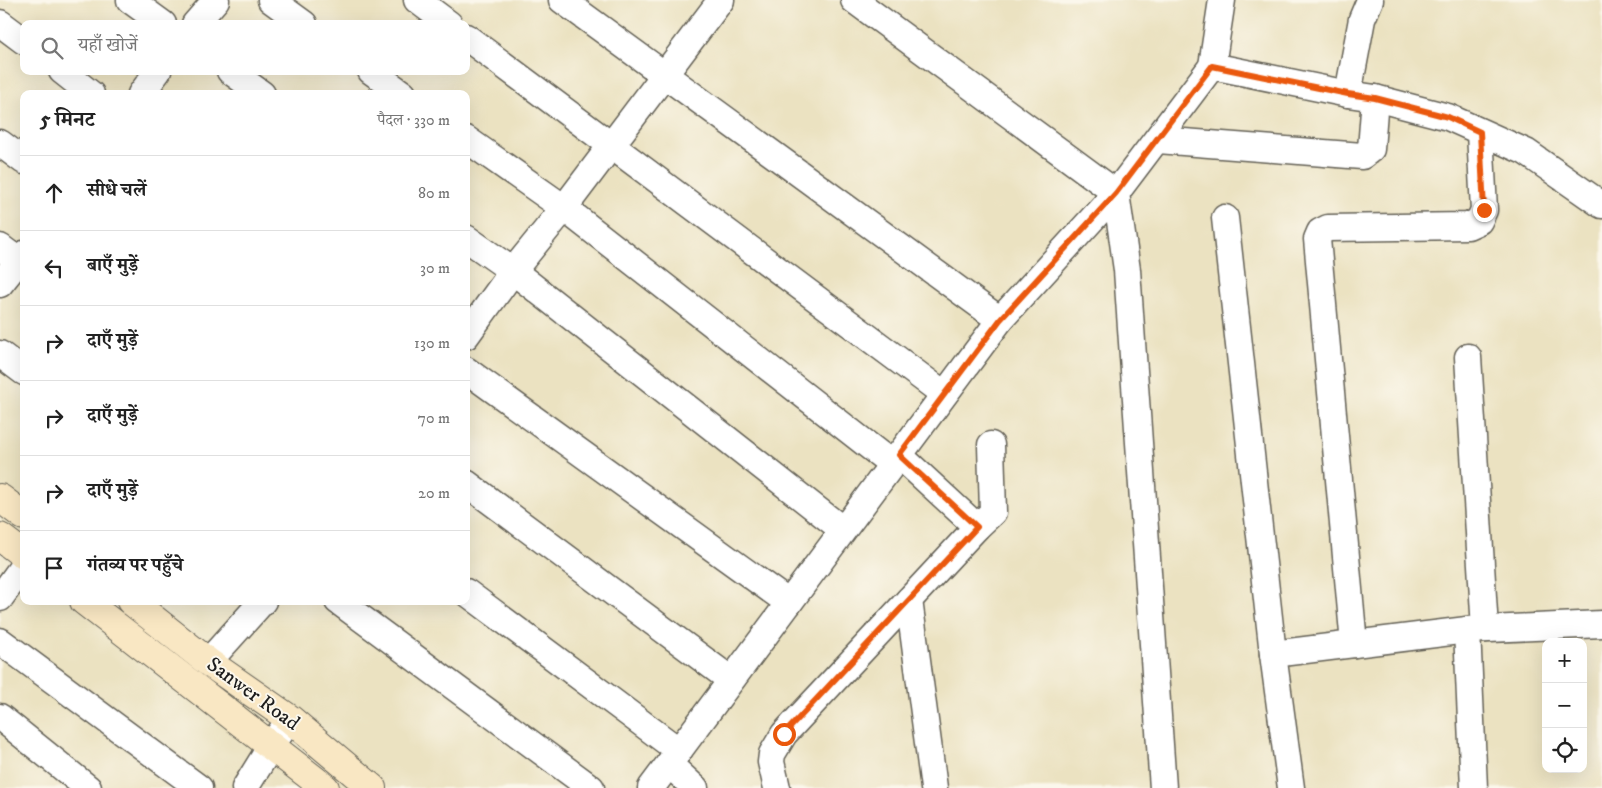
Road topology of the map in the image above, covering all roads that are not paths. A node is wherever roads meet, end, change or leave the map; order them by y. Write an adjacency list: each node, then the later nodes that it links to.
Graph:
1 (130, 0): 10 (street)
2 (216, 0): 11 (street)
3 (271, 0): 12 (street)
4 (417, 0): 13 (street)
5 (562, 0): 22 (street)
6 (854, 0): 35 (street)
7 (1222, 0): 17 (street)
8 (1370, 0): 27 (street)
9 (714, 2): 22 (street)
10 (158, 20)
11 (198, 20)
12 (298, 20)
13 (444, 20)
14 (0, 23): 15 (street)
15 (20, 38)
16 (470, 40): 33 (street)
17 (1212, 66): 27 (street); 30 (street)
18 (67, 75): 23 (street)
19 (155, 75): 24 (street)
20 (236, 75): 25 (street)
21 (377, 75): 26 (street)
22 (664, 76): 33 (street); 43 (street)
23 (86, 90)
24 (144, 90)
25 (256, 90)
26 (397, 90)
27 (1348, 94): 28 (street)
28 (1375, 98): 29 (street); 30 (street)
29 (1480, 132): 36 (street); 71 (street)
30 (1158, 140): 35 (street)
31 (470, 142): 37 (street)
32 (0, 143): 34 (street)
33 (612, 144): 37 (street); 49 (street)
34 (20, 158)
35 (1116, 193): 43 (street); 89 (street)
36 (1602, 205)
37 (564, 208): 41 (street); 51 (street)
38 (1225, 218): 72 (street)
39 (470, 241): 41 (street)
40 (17, 257): 42 (street)
41 (513, 271): 44 (street); 56 (street)
42 (0, 284)
43 (1000, 320): 49 (street)
44 (470, 330)
45 (0, 354): 47 (street)
46 (1468, 356): 69 (street)
47 (20, 369)
48 (470, 373): 63 (street)
49 (944, 394): 51 (street)
50 (991, 445): 55 (street)
51 (896, 460): 55 (street); 56 (street)
52 (470, 486): 74 (street)
53 (0, 498): 54 (street)
54 (20, 513)
55 (977, 527): 62 (street)
56 (843, 530): 63 (street)
57 (0, 537): 58 (street)
58 (20, 551)
59 (20, 570): 61 (street)
60 (470, 595): 78 (street)
61 (0, 598)
62 (909, 600): 87 (street); 88 (street)
63 (789, 603): 74 (street)
64 (89, 605): 77 (street, Sanwer Road)
65 (137, 605): 73 (street, Sanwer Road)
66 (259, 605): 73 (street)
67 (343, 605): 84 (street)
68 (1602, 624): 69 (street)
69 (1476, 630): 71 (street); 91 (street)
70 (0, 641): 80 (street)
71 (1354, 644): 72 (street)
72 (1273, 654): 90 (street)
73 (208, 662): 76 (street, Sanwer Road)
74 (731, 680): 78 (street)
75 (0, 717): 79 (street)
76 (290, 719): 77 (street); 83 (street, Sanwer Road)
77 (271, 746): 81 (street); 82 (street, Sanwer Road)
78 (674, 757): 85 (street); 86 (street)
79 (88, 788)
80 (199, 788)
81 (245, 788)
82 (325, 788)
83 (372, 788)
84 (591, 788)
85 (651, 788)
86 (695, 788)
87 (776, 788)
88 (934, 788)
89 (1163, 788)
90 (1291, 788)
91 (1474, 788)

